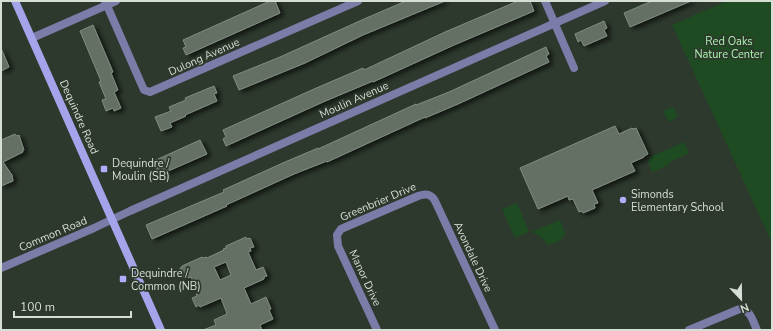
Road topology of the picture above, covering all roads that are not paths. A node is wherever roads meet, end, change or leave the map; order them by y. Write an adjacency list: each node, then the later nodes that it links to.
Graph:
1 (15, 1): 8 (main road, Dequindre Road)
2 (116, 1): 6 (street)
3 (358, 1): 6 (street, Dulong Avenue)
4 (545, 1): 7 (street)
5 (605, 1): 7 (street, Moulin Avenue)
6 (106, 3): 8 (street)
7 (555, 23): 9 (street); 11 (street, Moulin Avenue)
8 (32, 38): 11 (main road, Dequindre Road)
9 (574, 68)
10 (429, 194): 12 (street, Greenbrier Drive); 16 (street, Avondale Drive)
11 (112, 219): 13 (street, Common Road); 14 (main road, Dequindre Road)
12 (337, 235): 15 (street, Manor Drive)
13 (1, 268)
14 (161, 330)
15 (377, 330)
16 (495, 330)
17 (689, 330): 18 (street)
18 (757, 330)

